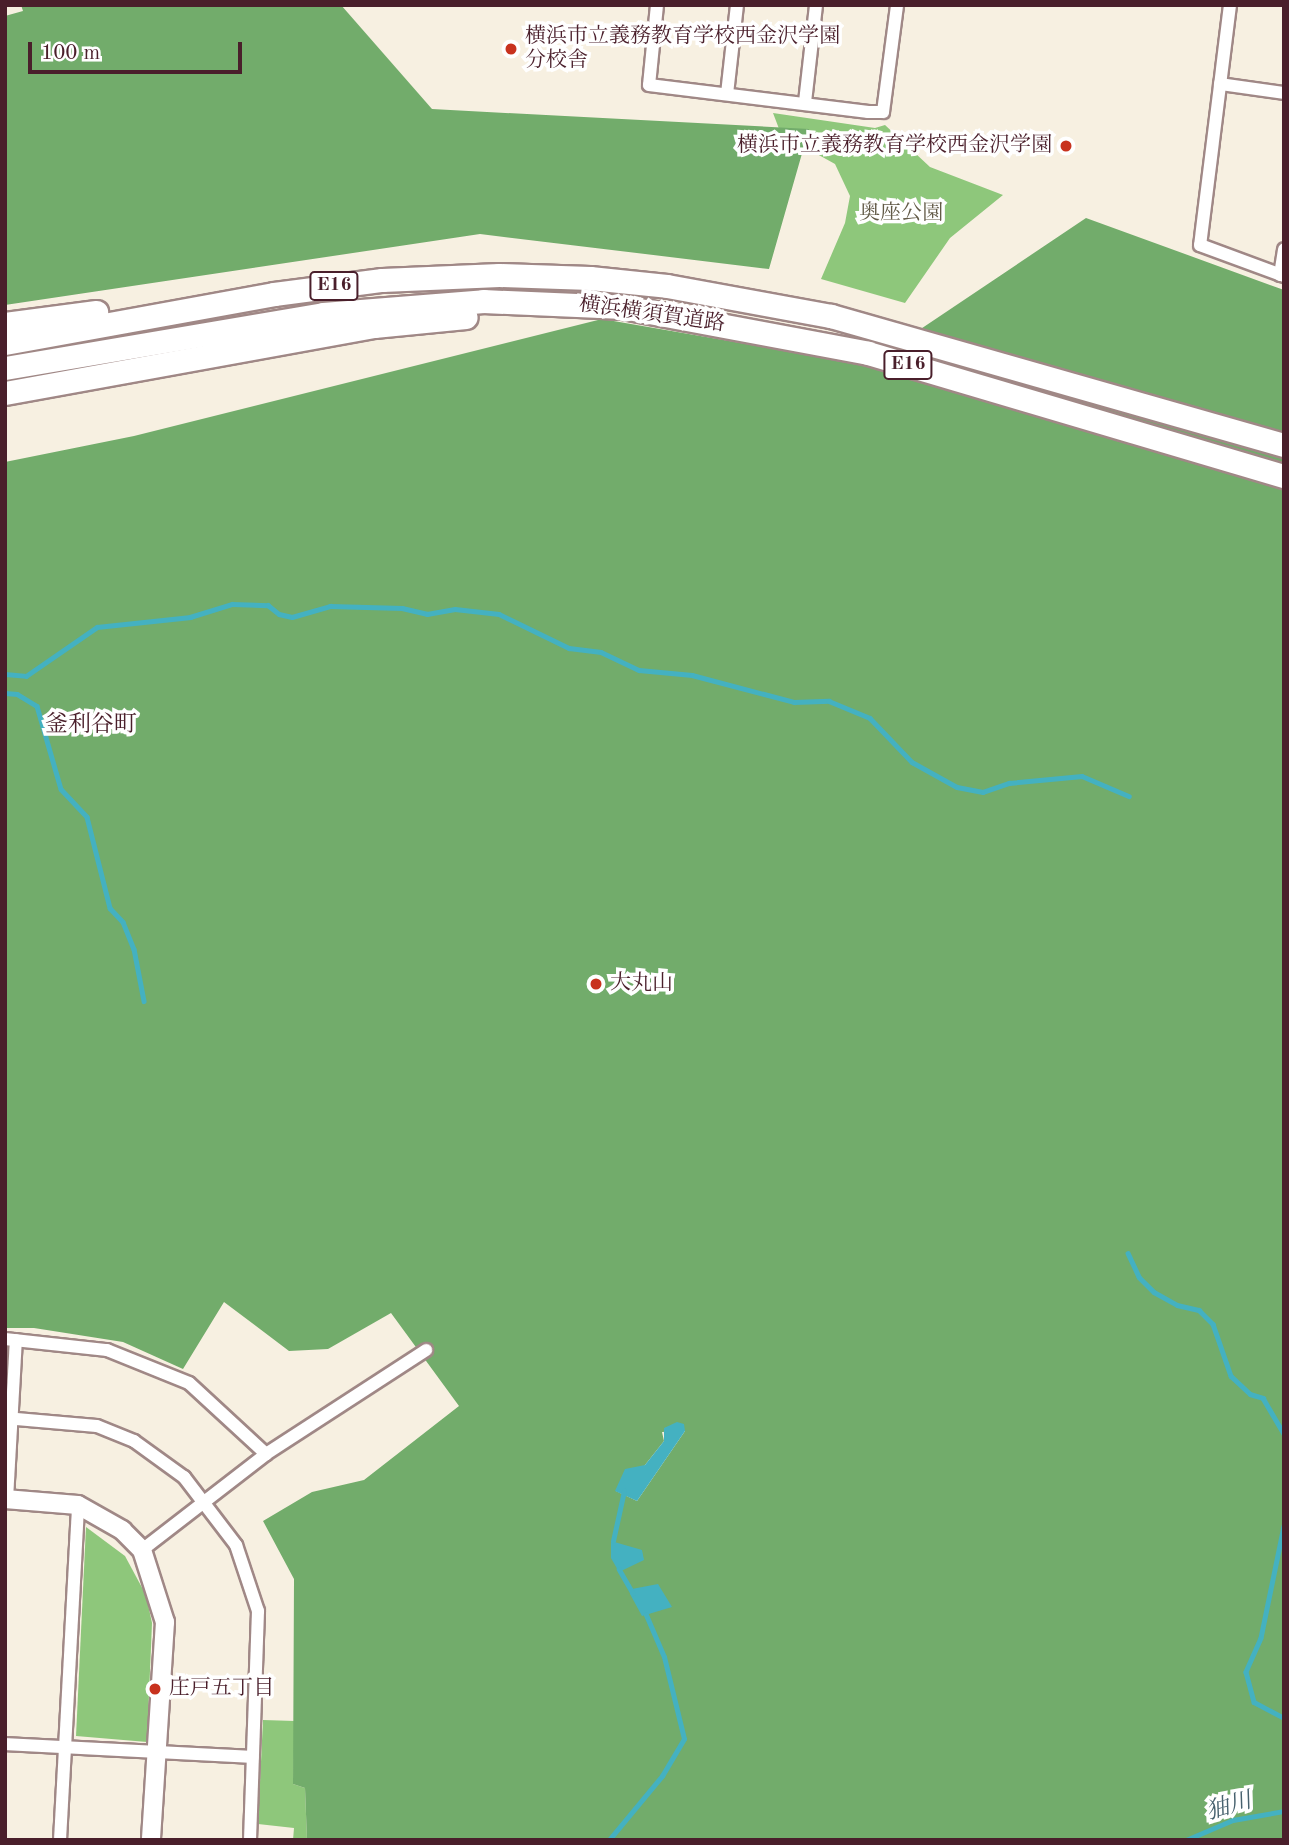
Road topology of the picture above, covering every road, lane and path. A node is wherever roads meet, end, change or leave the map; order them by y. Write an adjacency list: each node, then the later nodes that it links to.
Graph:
1 (657, 5): 8 (street)
2 (737, 5): 8 (street)
3 (816, 5): 9 (street)
4 (897, 5): 9 (street)
5 (1230, 5): 6 (street)
6 (1220, 84): 7 (street); 12 (street)
7 (1284, 93)
8 (727, 94): 9 (street)
9 (805, 102)
10 (1284, 249): 12 (street)
11 (499, 275): 14 (highway, E16); 15 (highway, 横浜横須賀道路 / E16); 18 (highway, 横浜横須賀道路 / E16)
12 (1282, 276)
13 (623, 307): 16 (highway, 横浜横須賀道路 / E16); 17 (highway, E16); 19 (highway, 横浜横須賀道路 / E16)
14 (5, 324)
15 (5, 344)
16 (5, 368)
17 (5, 393)
18 (1284, 445)
19 (1284, 476)
20 (10, 1339): 22 (street); 23 (street)
21 (426, 1350): 23 (street)
22 (8, 1418): 24 (street); 25 (street)
23 (267, 1454): 25 (street)
24 (6, 1499): 26 (street)
25 (206, 1500): 27 (street); 31 (street)
26 (78, 1506): 27 (street); 29 (street)
27 (142, 1550): 30 (street)
28 (5, 1744): 29 (street)
29 (65, 1747): 30 (street); 32 (street)
30 (157, 1752): 31 (street); 33 (street)
31 (253, 1757): 34 (street)
32 (60, 1840)
33 (151, 1840)
34 (250, 1840)

